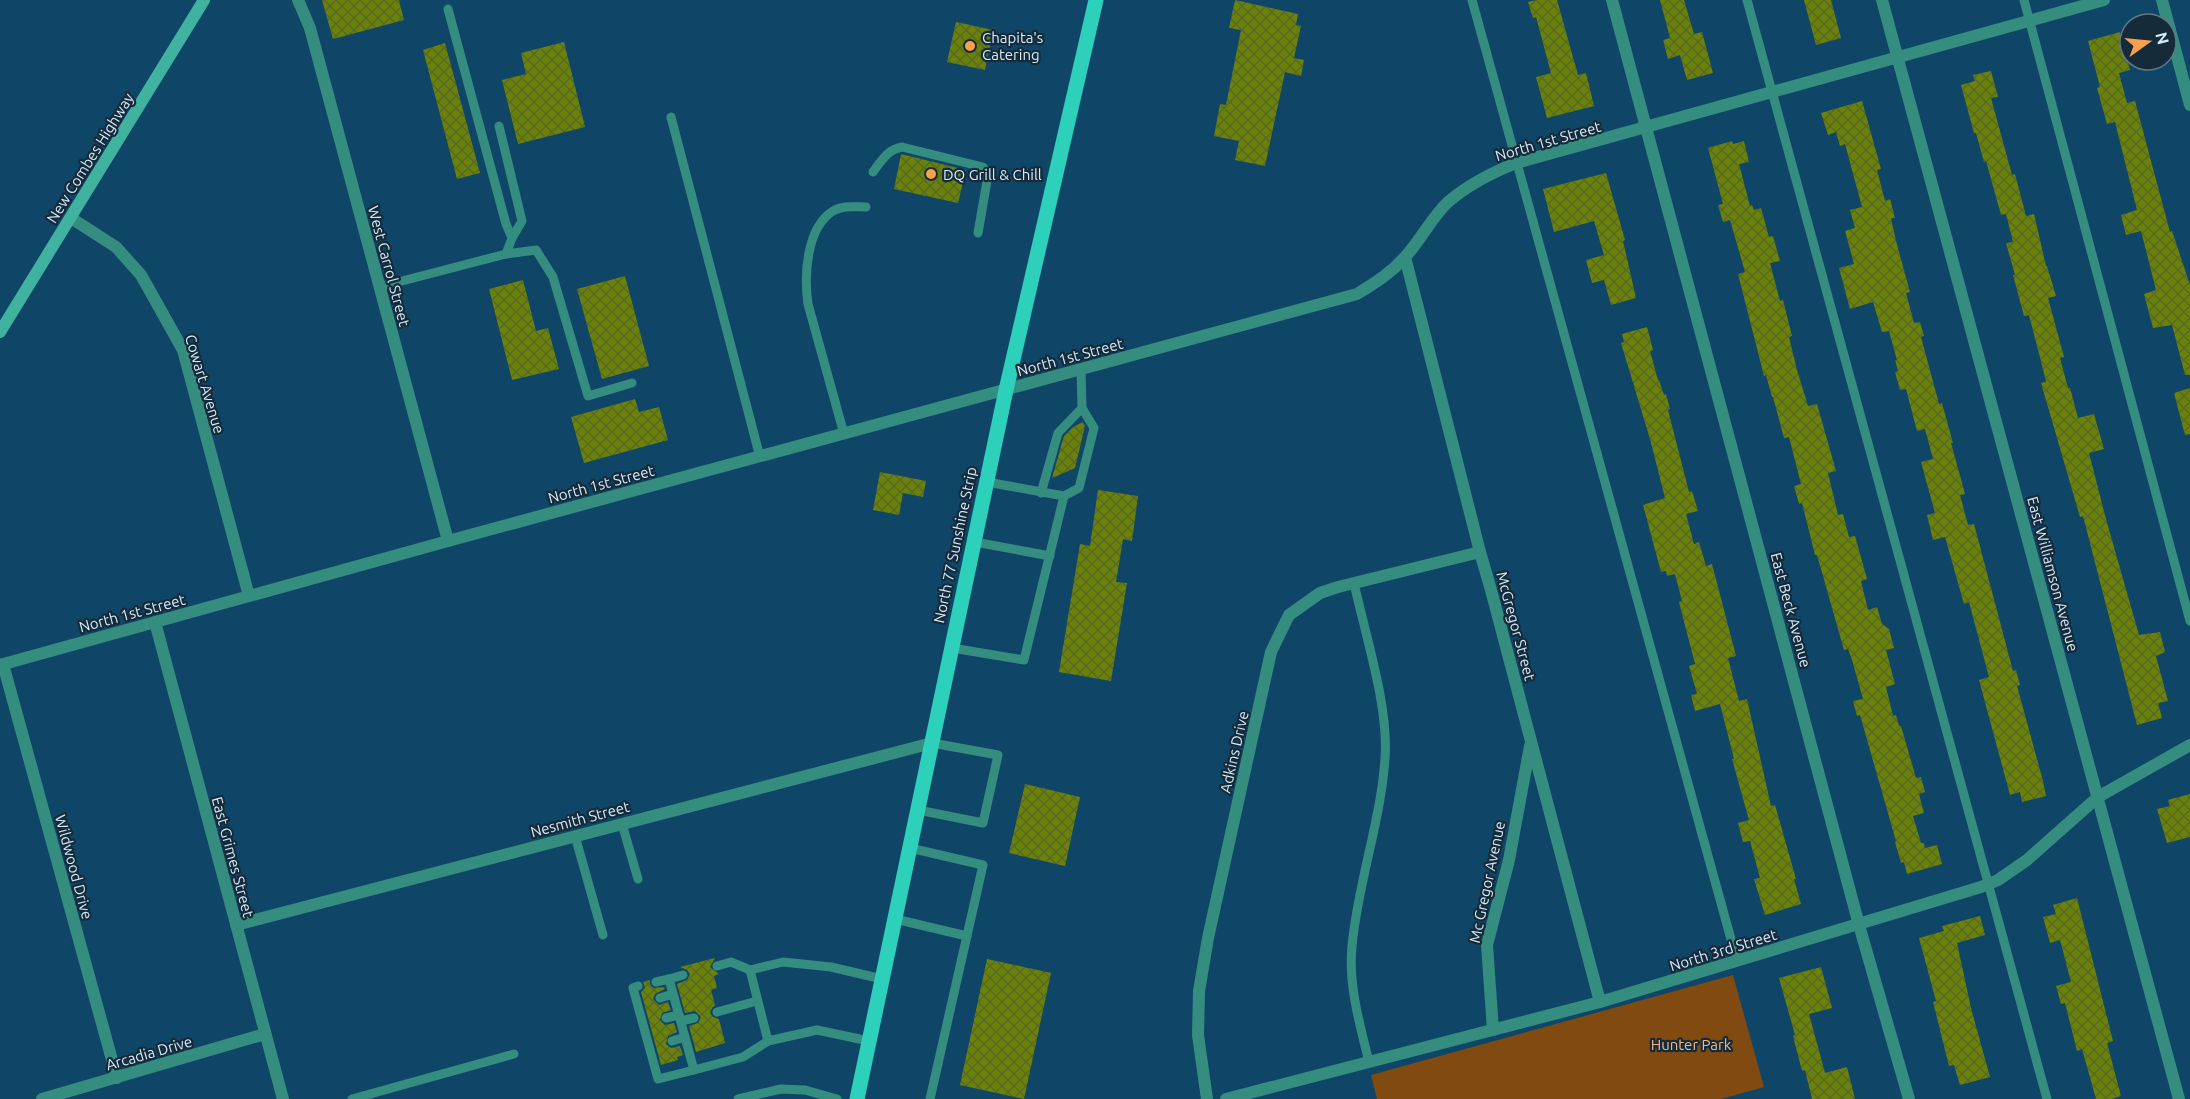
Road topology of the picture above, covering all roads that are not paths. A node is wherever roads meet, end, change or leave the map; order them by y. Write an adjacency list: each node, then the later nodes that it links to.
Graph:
1 (204, 0): 22 (street, New Combes Highway)
2 (298, 0): 27 (street, West Carrol Street)
3 (1096, 0): 32 (main road, North 77 Sunshine Strip)
4 (1472, 0): 19 (lane)
5 (1612, 0): 18 (street, East Beck Avenue)
6 (1748, 0): 14 (lane)
7 (1882, 0): 13 (street, East Williamson Avenue)
8 (2024, 0): 12 (lane)
9 (2104, 0): 12 (street, North 1st Street)
10 (2162, 0): 15 (street)
11 (448, 9): 24 (lane)
12 (2030, 21): 13 (street, North 1st Street); 45 (lane)
13 (1897, 58): 14 (street, North 1st Street); 52 (street, East Williamson Avenue)
14 (1773, 92): 18 (street, North 1st Street); 58 (lane)
15 (2190, 105)
16 (670, 117): 35 (lane)
17 (499, 126): 24 (lane)
18 (1646, 128): 19 (street, North 1st Street); 61 (street, East Beck Avenue)
19 (1516, 163): 26 (street, North 1st Street); 64 (lane)
20 (873, 172): 23 (lane)
21 (866, 207): 34 (lane)
22 (71, 218): 28 (street, New Combes Highway); 44 (street, Cowart Avenue)
23 (978, 233)
24 (512, 238): 25 (lane)
25 (506, 254): 27 (lane); 31 (lane)
26 (1405, 257): 30 (street, North 1st Street); 41 (street, McGregor Street)
27 (379, 287): 39 (street, West Carrol Street)
28 (5, 312): 29 (street, New Combes Highway)
29 (0, 332)
30 (1081, 369): 32 (street, North 1st Street); 33 (lane)
31 (632, 383)
32 (1006, 390): 34 (street, North 1st Street); 36 (main road, North 77 Sunshine Strip)
33 (1082, 408): 37 (lane); 38 (lane)
34 (844, 434): 35 (street, North 1st Street)
35 (760, 457): 39 (street, North 1st Street)
36 (987, 482): 37 (lane); 40 (main road, North 77 Sunshine Strip)
37 (1041, 493): 38 (lane)
38 (1064, 496): 42 (lane)
39 (448, 541): 44 (street, North 1st Street)
40 (975, 542): 42 (lane); 47 (main road, North 77 Sunshine Strip)
41 (1480, 552): 43 (street, Adkins Drive); 49 (street, McGregor Street)
42 (1050, 556): 47 (lane)
43 (1354, 583): 87 (lane); 98 (street, Adkins Drive)
44 (249, 596): 46 (street, North 1st Street)
45 (2190, 621)
46 (155, 622): 48 (street, North 1st Street); 60 (street, East Grimes Street)
47 (952, 648): 50 (main road, North 77 Sunshine Strip)
48 (2, 664): 89 (street, Wildwood Drive)
49 (1530, 741): 75 (street, McGregor Street); 80 (street, Mc Gregor Avenue)
50 (932, 743): 53 (main road, North 77 Sunshine Strip); 53 (lane); 54 (street, Nesmith Street)
51 (2190, 745): 52 (street, North 3rd Street)
52 (2098, 797): 58 (street, North 3rd Street); 102 (street, East Williamson Avenue)
53 (918, 810): 56 (main road, North 77 Sunshine Strip)
54 (622, 824): 55 (street, Nesmith Street); 57 (lane)
55 (575, 836): 60 (street, Nesmith Street); 62 (lane)
56 (910, 848): 59 (main road, North 77 Sunshine Strip); 63 (lane)
57 (638, 879)
58 (1988, 884): 61 (street, North 3rd Street); 101 (lane)
59 (895, 919): 63 (lane); 69 (main road, North 77 Sunshine Strip)
60 (236, 925): 81 (street, East Grimes Street)
61 (1860, 925): 64 (street, North 3rd Street); 100 (street, East Beck Avenue)
62 (603, 934)
63 (967, 936): 97 (lane)
64 (1737, 961): 75 (street, North 3rd Street)
65 (717, 966): 66 (lane)
66 (750, 970): 69 (lane); 74 (lane)
67 (682, 975): 68 (lane)
68 (669, 979): 70 (lane); 72 (lane)
69 (882, 979): 85 (main road, North 77 Sunshine Strip)
70 (656, 982)
71 (638, 986): 88 (lane)
72 (673, 994): 73 (lane); 78 (lane)
73 (660, 998)
74 (757, 1001): 76 (lane); 84 (lane)
75 (1600, 1002): 80 (street, North 3rd Street)
76 (717, 1012)
77 (666, 1018): 78 (lane)
78 (680, 1018): 79 (lane); 82 (lane)
79 (694, 1018)
80 (1493, 1030): 87 (street, North 3rd Street)
81 (265, 1034): 89 (street, Arcadia Drive); 92 (street, East Grimes Street)
82 (685, 1037): 83 (lane); 88 (lane)
83 (672, 1041)
84 (768, 1041): 85 (lane); 88 (lane)
85 (869, 1041): 96 (main road, North 77 Sunshine Strip)
86 (514, 1054): 93 (lane)
87 (1369, 1062): 99 (street, North 3rd Street)
88 (694, 1070)
89 (117, 1078): 91 (street, Arcadia Drive)
90 (753, 1097): 94 (lane); 95 (lane)
91 (42, 1099)
92 (283, 1099)
93 (352, 1099)
94 (738, 1099)
95 (837, 1099)
96 (857, 1099)
97 (930, 1099)
98 (1207, 1099)
99 (1226, 1099)
100 (1909, 1099)
101 (2047, 1099)
102 (2180, 1099)

